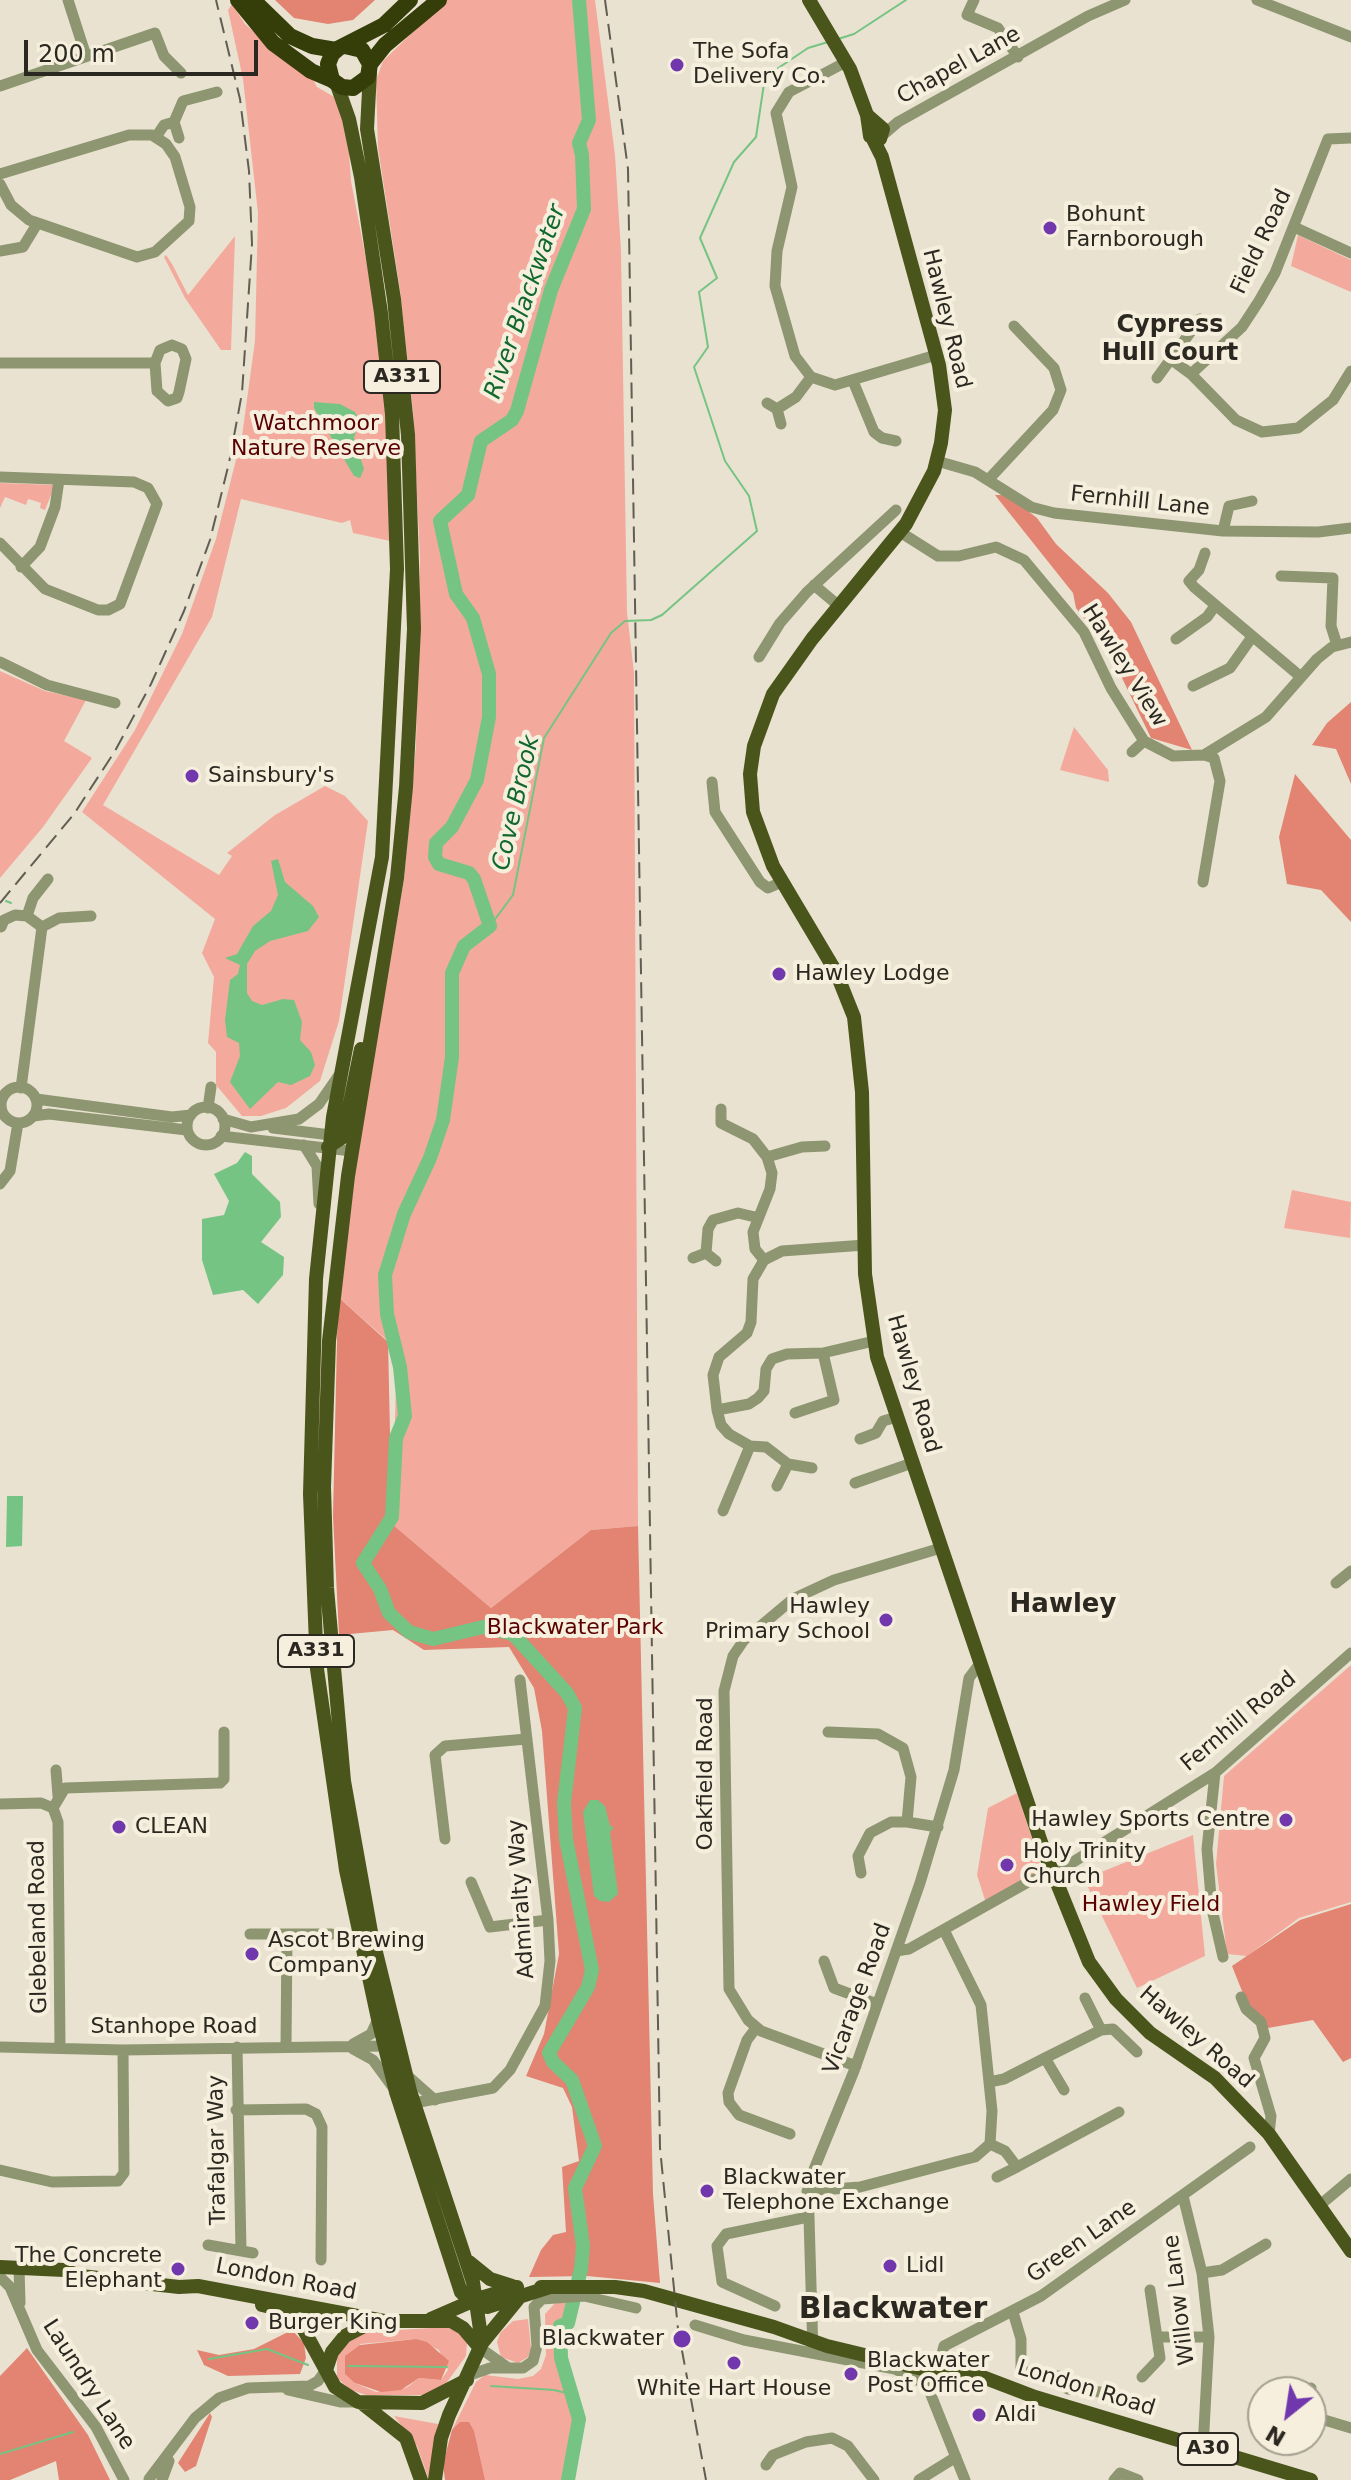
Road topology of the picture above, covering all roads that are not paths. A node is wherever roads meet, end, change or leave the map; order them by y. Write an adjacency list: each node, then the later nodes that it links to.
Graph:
1 (68, 0): 13 (street)
2 (238, 0): 18 (highway)
3 (253, 0): 12 (highway)
4 (410, 0): 12 (highway)
5 (439, 0): 16 (highway)
6 (809, 0): 15 (main road, Hawley Road)
7 (1125, 0): 9 (street, Chapel Lane)
8 (1257, 0): 11 (street)
9 (1109, 3): 14 (street, Chapel Lane)
10 (969, 11): 14 (street)
11 (1351, 37)
12 (340, 48): 16 (highway); 18 (highway)
13 (86, 56): 17 (street); 19 (street)
14 (1018, 57): 22 (street, Chapel Lane)
15 (846, 62): 22 (main road, Hawley Road); 40 (street)
16 (370, 68): 18 (highway); 94 (main road, A331)
17 (181, 73)
18 (334, 82): 81 (main road, A331)
19 (0, 86)
20 (217, 92): 21 (street)
21 (174, 122): 23 (street); 24 (street)
22 (876, 129): 34 (main road, Hawley Road)
23 (156, 137): 26 (street); 28 (street)
24 (179, 138)
25 (1351, 138): 29 (street, Field Road)
26 (0, 174)
27 (0, 184): 28 (street)
28 (37, 224): 30 (street)
29 (1294, 227): 31 (street); 39 (street, Field Road)
30 (0, 251)
31 (1351, 253)
32 (1200, 319): 35 (street)
33 (1014, 326): 47 (street)
34 (936, 355): 42 (street); 45 (main road, Hawley Road)
35 (1172, 360): 39 (street); 41 (street)
36 (0, 363): 37 (street)
37 (155, 363): 37 (street)
38 (1351, 371): 39 (street)
39 (1191, 374)
40 (811, 377): 42 (street); 43 (street)
41 (1157, 378)
42 (853, 381): 44 (street)
43 (781, 424)
44 (896, 441)
45 (937, 461): 47 (street, Fernhill Lane); 53 (main road, Hawley Road)
46 (0, 477): 48 (street)
47 (989, 479): 52 (street, Fernhill Lane)
48 (59, 480): 56 (street); 56 (street)
49 (1252, 501): 52 (street)
50 (896, 510): 58 (street)
51 (1351, 528): 52 (street, Fernhill Lane)
52 (1223, 531)
53 (900, 532): 59 (main road, Hawley Road); 70 (street, Hawley View)
54 (0, 543): 56 (street)
55 (1205, 553): 60 (street)
56 (21, 567)
57 (1281, 576): 64 (street)
58 (814, 585): 59 (street); 65 (street)
59 (839, 606): 75 (main road, Hawley Road)
60 (1215, 606): 61 (street); 62 (street)
61 (1252, 637): 67 (street); 68 (street)
62 (1176, 639)
63 (1351, 642): 64 (street)
64 (1337, 645): 67 (street)
65 (759, 657)
66 (0, 662): 69 (street)
67 (1301, 677): 72 (street)
68 (1193, 686)
69 (115, 703)
70 (1144, 741): 71 (street); 72 (street, Hawley View)
71 (1132, 752)
72 (1204, 755): 76 (street)
73 (712, 782): 75 (street)
74 (48, 879): 77 (street)
75 (782, 882): 101 (main road, Hawley Road)
76 (1203, 882)
77 (27, 916): 79 (street); 80 (street)
78 (91, 916): 80 (street)
79 (1, 927)
80 (42, 927): 83 (street)
81 (340, 1075): 91 (street); 94 (main road, A331)
82 (211, 1087): 85 (street)
83 (21, 1088): 84 (street); 90 (street)
84 (36, 1099): 87 (street); 88 (street)
85 (208, 1108): 87 (street); 89 (street)
86 (721, 1109): 97 (street)
87 (191, 1115): 92 (street)
88 (33, 1116): 90 (street); 92 (street)
89 (223, 1119): 91 (street); 93 (street)
90 (18, 1123): 98 (street)
91 (269, 1126): 94 (street)
92 (187, 1130): 93 (street)
93 (221, 1136): 95 (street)
94 (342, 1142): 95 (street); 100 (main road, A331); 150 (main road, A331)
95 (304, 1145): 100 (street)
96 (825, 1146): 97 (street)
97 (767, 1157): 99 (street)
98 (0, 1184)
99 (755, 1217): 102 (street); 103 (street)
100 (320, 1220): 147 (main road, A331)
101 (865, 1245): 103 (street); 104 (main road, Hawley Road)
102 (693, 1258)
103 (764, 1260): 106 (street)
104 (874, 1341): 105 (street); 108 (main road, Hawley Road)
105 (823, 1353): 106 (street); 107 (street)
106 (717, 1410): 110 (street)
107 (795, 1413)
108 (897, 1417): 109 (street); 111 (main road, Hawley Road)
109 (860, 1439)
110 (750, 1446): 112 (street); 116 (street)
111 (912, 1463): 114 (street); 117 (main road, Hawley Road)
112 (788, 1464): 113 (street); 115 (street)
113 (812, 1468)
114 (855, 1483)
115 (777, 1486)
116 (723, 1511)
117 (941, 1548): 121 (main road, Hawley Road); 148 (street, Oakfield Road)
118 (1351, 1571): 119 (street)
119 (1336, 1583)
120 (1351, 1653): 127 (street, Fernhill Road)
121 (981, 1662): 131 (street, Vicarage Road); 133 (main road, Hawley Road)
122 (520, 1680): 125 (street, Admiralty Way)
123 (224, 1732): 128 (street)
124 (828, 1732): 130 (street)
125 (527, 1739): 132 (street); 136 (street, Admiralty Way)
126 (56, 1770): 128 (street, Glebeland Road)
127 (1215, 1773): 133 (street, Fernhill Road); 142 (street)
128 (56, 1802): 129 (street); 153 (street, Glebeland Road)
129 (0, 1804)
130 (907, 1822): 131 (street); 134 (street)
131 (938, 1827): 141 (street, Vicarage Road)
132 (445, 1839)
133 (1055, 1870): 137 (street, Fernhill Road); 169 (main road, Hawley Road)
134 (861, 1873)
135 (471, 1882): 136 (street)
136 (548, 1920): 164 (street, Admiralty Way)
137 (944, 1930): 141 (street, Fernhill Road); 161 (street)
138 (250, 1934): 139 (street)
139 (287, 1934): 140 (street); 151 (street)
140 (332, 1934)
141 (896, 1951): 146 (street, Vicarage Road)
142 (1223, 1957)
143 (824, 1961): 146 (street)
144 (1241, 1997): 169 (street)
145 (1085, 1998): 149 (street)
146 (877, 2004): 159 (street, Vicarage Road)
147 (378, 2019): 150 (main road, A331); 155 (street)
148 (756, 2028): 159 (street); 168 (street)
149 (1101, 2030): 157 (street); 158 (street)
150 (392, 2045): 155 (street, Stanhope Road); 160 (main road, A331); 163 (main road, A331)
151 (286, 2046): 154 (street, Stanhope Road); 155 (street, Stanhope Road)
152 (0, 2047): 153 (street, Stanhope Road)
153 (60, 2047): 156 (street, Stanhope Road)
154 (237, 2047): 156 (street, Stanhope Road); 165 (street, Trafalgar Way)
155 (349, 2047): 163 (street)
156 (123, 2050): 173 (street)
157 (1137, 2052)
158 (1045, 2058): 161 (street); 162 (street)
159 (856, 2066): 176 (street, Vicarage Road)
160 (406, 2072): 163 (main road, A331); 164 (street)
161 (989, 2082): 170 (street)
162 (1064, 2090)
163 (404, 2100): 164 (street, Admiralty Way); 167 (main road, A331); 189 (main road, A331)
164 (435, 2100): 167 (street)
165 (236, 2110): 181 (street, Trafalgar Way); 184 (street)
166 (1119, 2112): 172 (street)
167 (420, 2122): 183 (main road, A331)
168 (790, 2134)
169 (1269, 2134): 178 (main road, Hawley Road)
170 (990, 2144): 172 (street); 176 (street)
171 (1250, 2147): 177 (street, Green Lane)
172 (1017, 2167): 174 (street)
173 (0, 2170)
174 (997, 2177)
175 (1351, 2179): 178 (street)
176 (807, 2191): 179 (street, Vicarage Road)
177 (1183, 2196): 187 (street, Willow Lane); 199 (street, Green Lane)
178 (1320, 2205): 182 (main road, Hawley Road)
179 (808, 2217): 196 (street); 205 (street, Vicarage Road)
180 (1266, 2244): 187 (street)
181 (208, 2245)
182 (1351, 2251)
183 (465, 2259): 194 (main road); 195 (main road, A331)
184 (321, 2260)
185 (0, 2267): 186 (main road, London Road)
186 (20, 2273): 188 (main road, London Road); 190 (main road, London Road); 198 (street, Laundry Lane)
187 (1202, 2273): 204 (street, Willow Lane)
188 (0, 2277): 198 (street, Laundry Lane)
189 (457, 2280): 195 (main road); 200 (main road)
190 (179, 2287): 201 (main road, London Road); 208 (main road, London Road)
191 (556, 2290): 193 (main road, London Road / A30); 194 (main road, London Road / A30); 207 (street)
192 (1150, 2290): 203 (street)
193 (587, 2291): 197 (street); 205 (main road, London Road / A30)
194 (518, 2292): 195 (main road, London Road / A30); 206 (main road)
195 (475, 2302): 200 (main road, London Road / A30); 206 (main road, A331)
196 (775, 2306)
197 (636, 2308)
198 (20, 2311): 221 (street, Laundry Lane)
199 (1013, 2312): 209 (street, Green Lane); 213 (street)
200 (427, 2319): 201 (main road); 206 (main road)
201 (384, 2321): 208 (main road)
202 (695, 2325): 205 (street)
203 (1158, 2337): 204 (street); 210 (street)
204 (1209, 2337): 218 (street, Willow Lane)
205 (813, 2343): 209 (main road, London Road / A30); 209 (main road, London Road / A30)
206 (481, 2346): 207 (street); 211 (main road)
207 (508, 2368): 211 (street)
208 (326, 2370): 212 (street); 214 (main road, London Road)
209 (934, 2373): 218 (main road, London Road / A30); 219 (street)
210 (1142, 2377)
211 (469, 2378): 214 (main road); 225 (main road)
212 (284, 2389): 214 (street); 217 (street)
213 (1111, 2393)
214 (360, 2403): 224 (main road, London Road)
215 (1327, 2421): 216 (street)
216 (1351, 2428)
217 (180, 2439): 222 (street); 223 (street)
218 (1203, 2448): 231 (main road, London Road / A30)
219 (956, 2457): 227 (street); 228 (street)
220 (766, 2465): 226 (street)
221 (124, 2480)
222 (149, 2480): 223 (street)
223 (161, 2480)
224 (421, 2480)
225 (435, 2480)
226 (874, 2480)
227 (919, 2480)
228 (965, 2480)
229 (1114, 2480): 230 (street)
230 (1138, 2480)
231 (1308, 2480)

